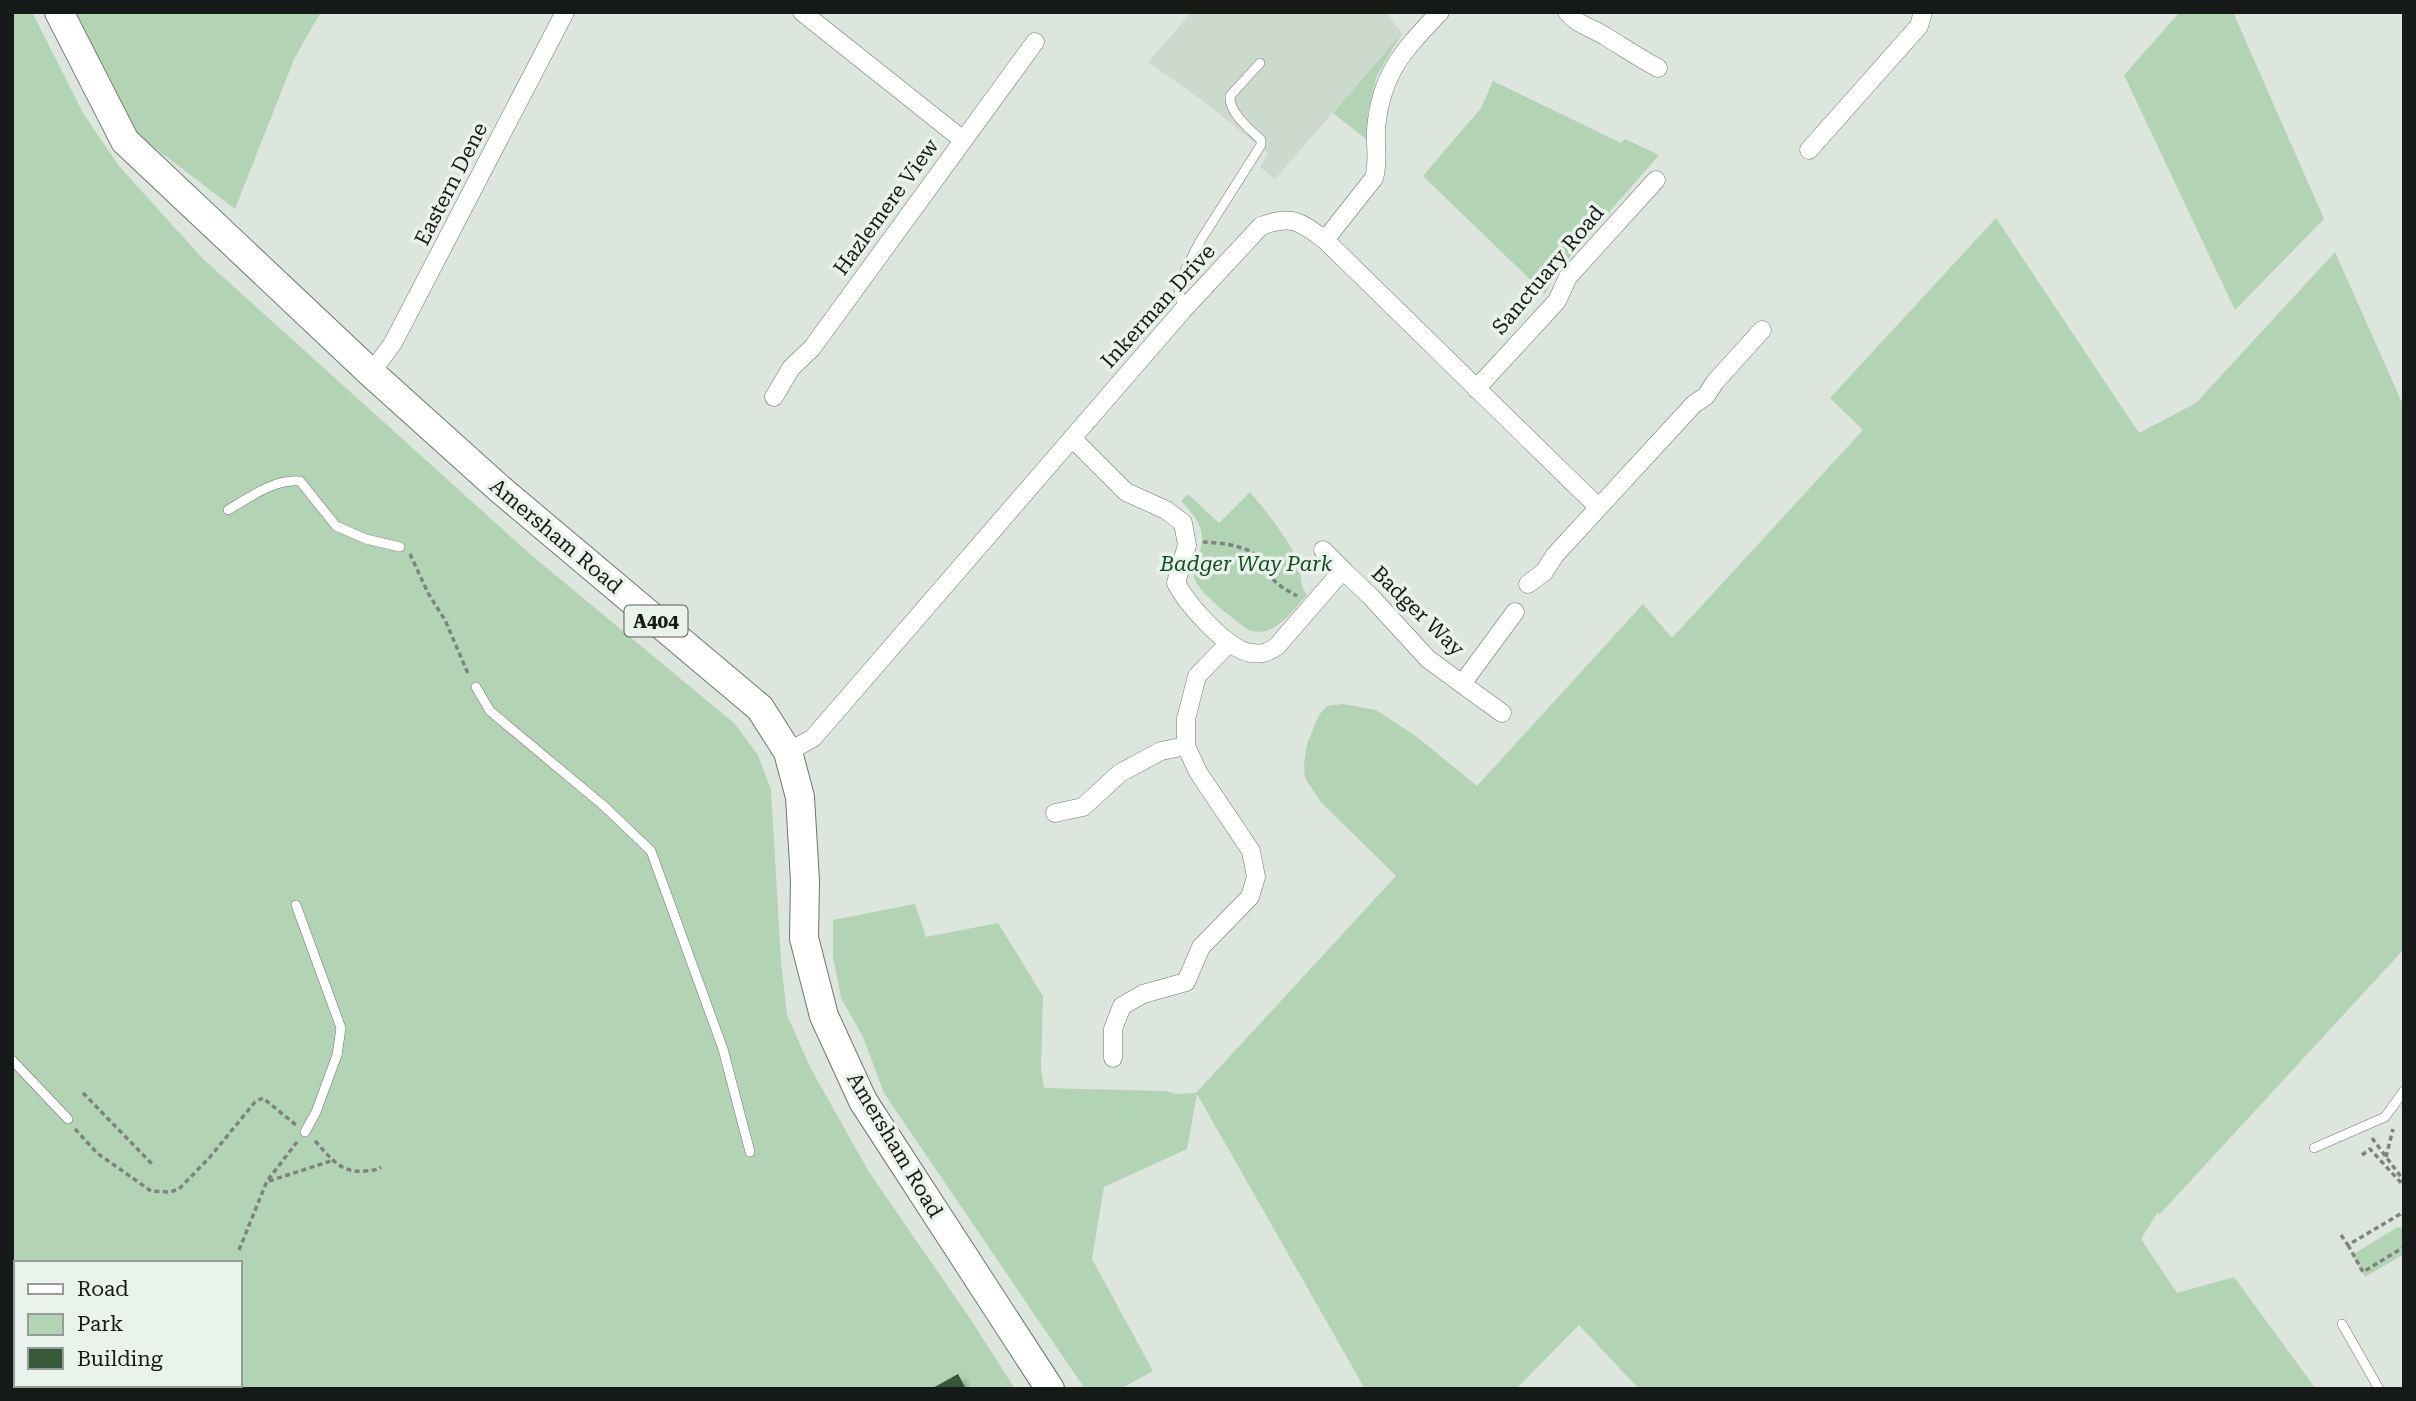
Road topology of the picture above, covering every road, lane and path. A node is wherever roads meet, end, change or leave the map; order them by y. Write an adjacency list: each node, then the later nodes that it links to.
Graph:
1 (59, 12): 16 (main road, Amersham Road / A404)
2 (565, 12): 16 (street, Eastern Dene)
3 (803, 12): 10 (street)
4 (1440, 12): 13 (street)
5 (1567, 12): 9 (street)
6 (1923, 12): 11 (street)
7 (1035, 42): 10 (street, Hazlemere View)
8 (1260, 63): 14 (lane)
9 (1658, 68)
10 (963, 140): 18 (street, Hazlemere View)
11 (1809, 150)
12 (1656, 180): 17 (street, Sanctuary Road)
13 (1325, 240): 14 (street, Inkerman Drive); 17 (street, Inkerman Drive)
14 (1183, 310): 19 (street, Inkerman Drive)
15 (1762, 330): 20 (street)
16 (371, 373): 34 (main road, Amersham Road / A404)
17 (1476, 389): 20 (street, Inkerman Drive)
18 (774, 397)
19 (1072, 438): 22 (street); 34 (street, Inkerman Drive)
20 (1598, 507): 26 (street)
21 (228, 510): 23 (lane)
22 (1187, 545): 27 (path); 29 (street, Badger Way)
23 (400, 547): 31 (path)
24 (1323, 550): 25 (street, Badger Way)
25 (1343, 570): 27 (street, Badger Way); 30 (street, Badger Way)
26 (1528, 584)
27 (1312, 605): 29 (street, Badger Way)
28 (1515, 612): 30 (street, Badger Way)
29 (1229, 643): 33 (street)
30 (1462, 684): 32 (street, Badger Way)
31 (475, 687): 46 (lane)
32 (1502, 713)
33 (1186, 746): 35 (street); 37 (street)
34 (788, 752): 60 (main road, Amersham Road / A404)
35 (1055, 813)
36 (296, 905): 44 (lane)
37 (1113, 1058)
38 (12, 1060): 42 (lane)
39 (2404, 1091): 41 (lane)
40 (83, 1093): 50 (path)
41 (2385, 1117): 43 (lane); 48 (path)
42 (68, 1119): 44 (path)
43 (2363, 1126): 45 (lane); 48 (path)
44 (305, 1132): 49 (path); 52 (path)
45 (2314, 1148)
46 (750, 1152)
47 (2362, 1155): 53 (path)
48 (2386, 1157): 53 (path)
49 (334, 1160): 51 (path); 52 (path)
50 (153, 1165)
51 (381, 1167)
52 (267, 1181): 58 (path)
53 (2404, 1184)
54 (2404, 1217): 56 (path)
55 (2341, 1235): 56 (path)
56 (2348, 1245): 57 (path)
57 (2404, 1247)
58 (239, 1250)
59 (2342, 1324): 61 (lane)
60 (1050, 1389)
61 (2379, 1389)

